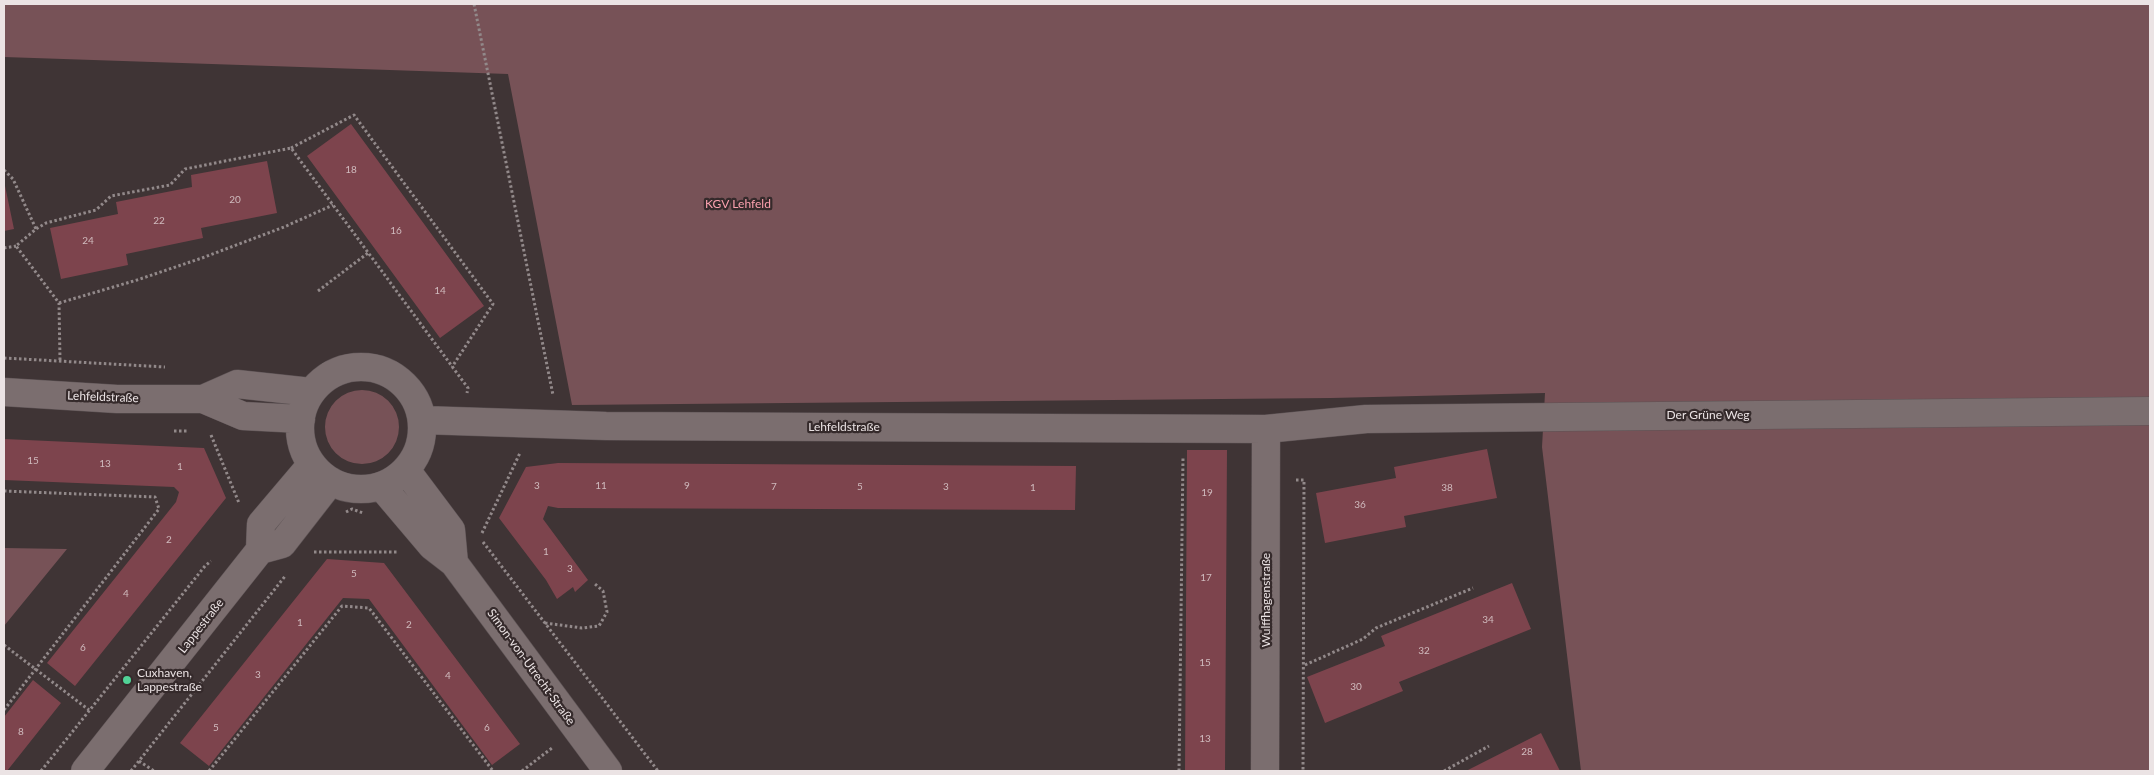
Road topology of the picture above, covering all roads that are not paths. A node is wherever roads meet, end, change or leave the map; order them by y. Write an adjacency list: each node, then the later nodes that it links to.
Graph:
1 (4, 392): 3 (street, Lehfeldstraße)
2 (311, 392): 3 (street, Lehfeldstraße); 5 (street); 6 (street)
3 (203, 399): 5 (street, Lehfeldstraße)
4 (2150, 412): 7 (street, Der Grüne Weg)
5 (301, 419): 9 (street)
6 (422, 420): 7 (street, Lehfeldstraße); 8 (street)
7 (1266, 429): 14 (street, Wulffhagenstraße)
8 (406, 470): 10 (street); 11 (street)
9 (321, 473): 10 (street); 12 (street, Lappestraße)
10 (382, 487): 11 (street, Simon-von-Utrecht-Straße)
11 (454, 563): 13 (street, Simon-von-Utrecht-Straße)
12 (85, 771)
13 (608, 771)
14 (1266, 771)

